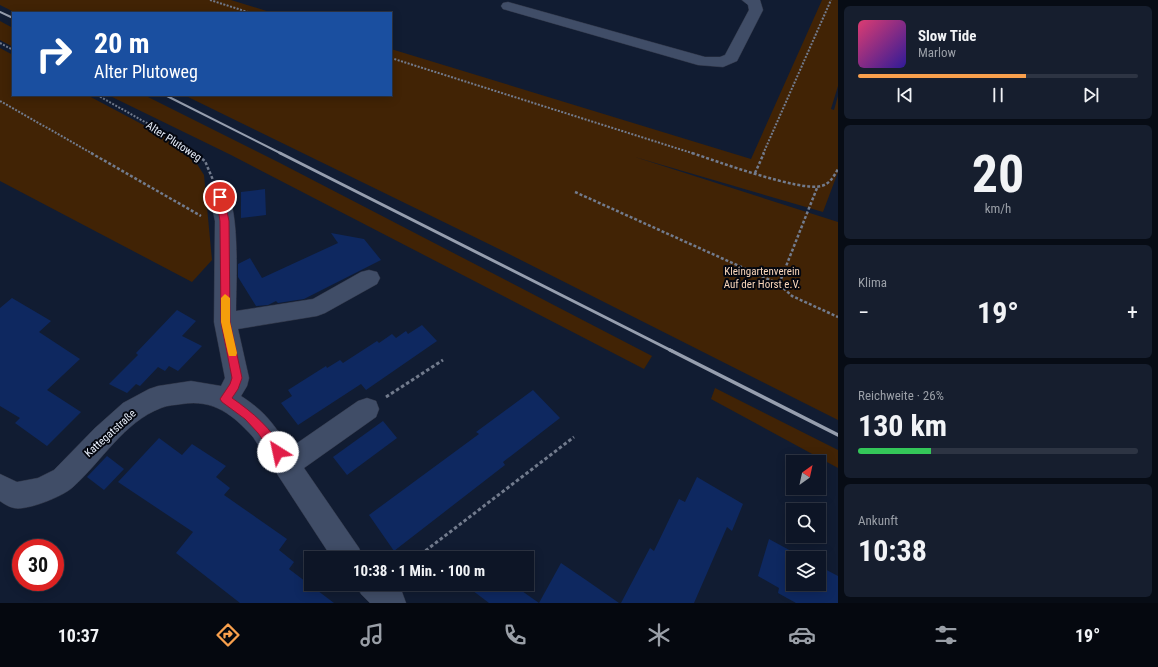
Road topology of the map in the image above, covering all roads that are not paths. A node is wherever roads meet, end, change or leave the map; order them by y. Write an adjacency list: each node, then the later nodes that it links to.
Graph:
1 (749, 0): 2 (street)
2 (508, 6)
3 (220, 197): 5 (street)
4 (369, 278): 5 (street)
5 (225, 322): 6 (street)
6 (225, 399): 8 (street, Kattegatstraße); 9 (street, Kattegatstraße)
7 (367, 409): 8 (street)
8 (286, 465): 10 (street, Kattegatstraße)
9 (8, 491)
10 (344, 551)
11 (378, 591): 12 (street)
12 (390, 603)

